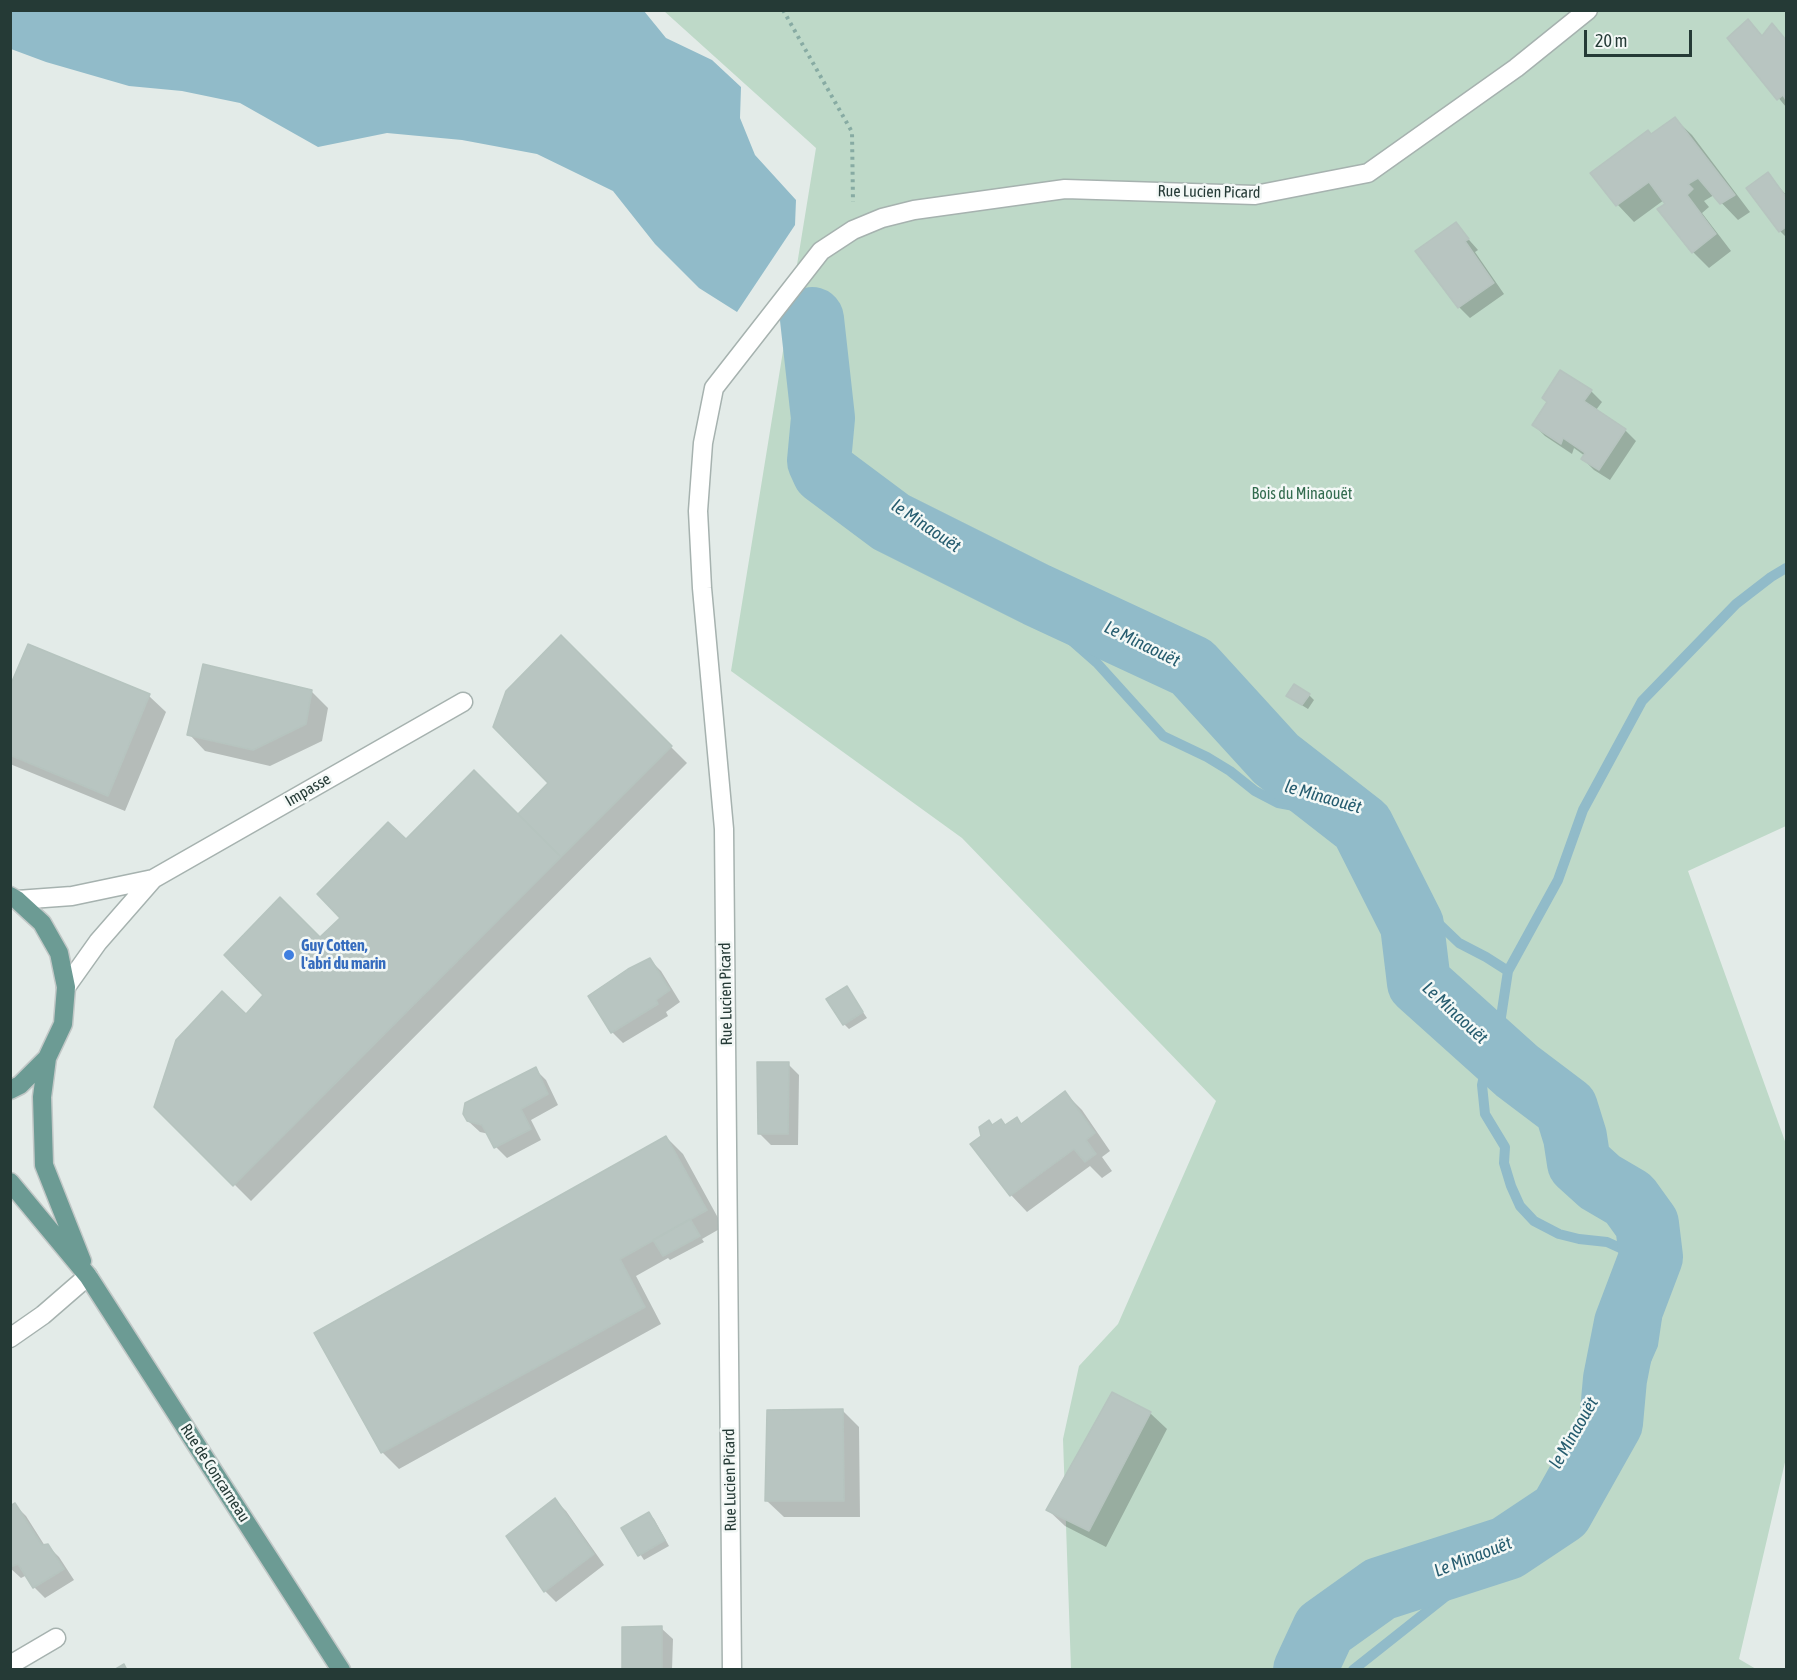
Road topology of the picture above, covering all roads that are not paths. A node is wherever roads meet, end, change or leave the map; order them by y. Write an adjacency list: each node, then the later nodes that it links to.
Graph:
1 (1588, 10): 14 (street, Rue Lucien Picard)
2 (463, 702): 3 (street, Impasse)
3 (153, 879): 4 (street); 5 (street)
4 (14, 898): 5 (main road)
5 (66, 987): 6 (main road)
6 (47, 1058): 7 (main road); 9 (main road, Rue de Concarneau)
7 (10, 1090)
8 (10, 1182): 9 (main road, Rue de Concarneau)
9 (88, 1276): 10 (street); 13 (main road, Rue de Concarneau)
10 (10, 1338)
11 (56, 1638): 12 (street)
12 (10, 1665)
13 (341, 1670)
14 (732, 1670)

